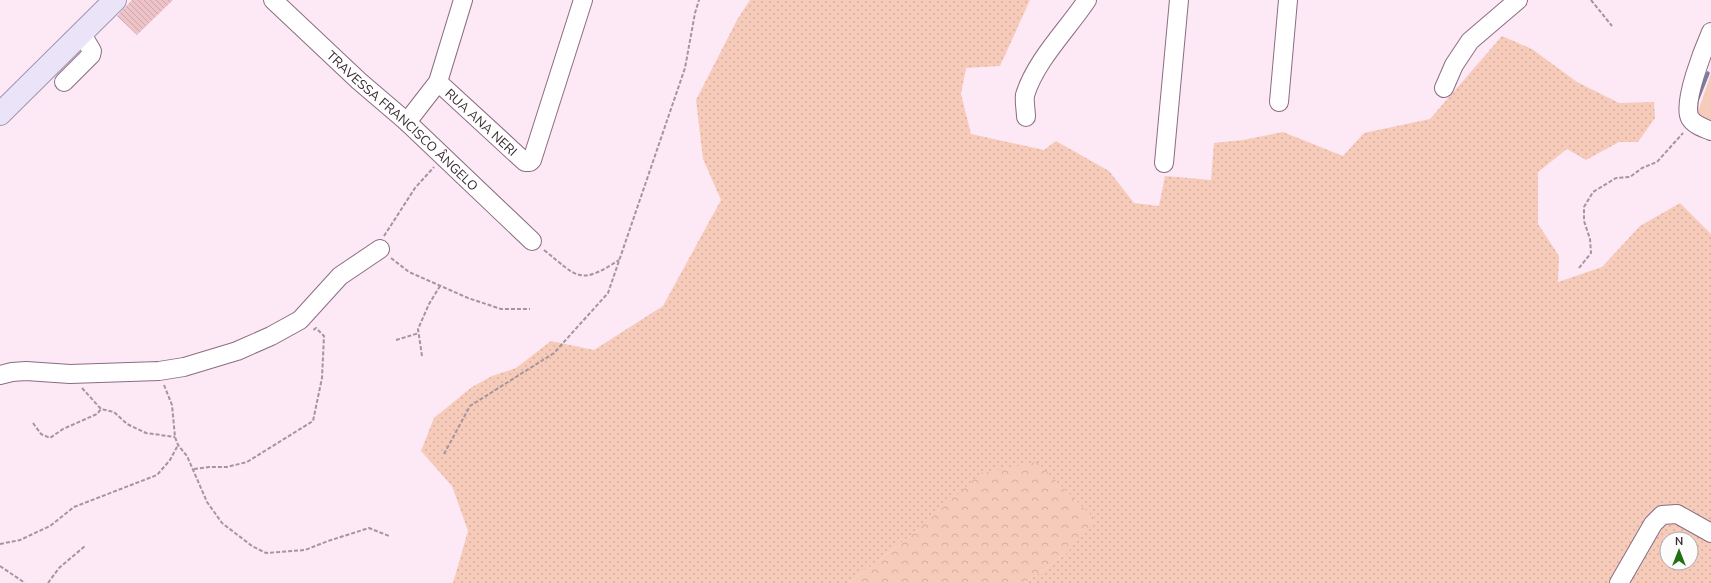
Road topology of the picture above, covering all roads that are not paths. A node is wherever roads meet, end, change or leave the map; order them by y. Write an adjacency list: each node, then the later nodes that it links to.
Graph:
1 (115, 0): 10 (main road)
2 (273, 0): 17 (street, TRAVESSA FRANCISCO ÂNGELO)
3 (463, 0): 12 (street, RUA ANA NERI)
4 (583, 0): 12 (street, RUA ANA NERI)
5 (1087, 0): 16 (street)
6 (1179, 0): 19 (street)
7 (1288, 0): 14 (street)
8 (1518, 0): 13 (street)
9 (1711, 32): 18 (street)
10 (82, 34): 11 (street); 15 (main road)
11 (64, 82)
12 (438, 82): 17 (street, RUA ANA NERI)
13 (1444, 88)
14 (1280, 102)
15 (0, 114)
16 (1026, 117)
17 (407, 122): 20 (street, TRAVESSA FRANCISCO ÂNGELO)
18 (1711, 131)
19 (1164, 163)
20 (532, 241)
21 (380, 249): 22 (street)
22 (0, 375)
23 (1711, 534): 24 (street)
24 (1619, 583)

